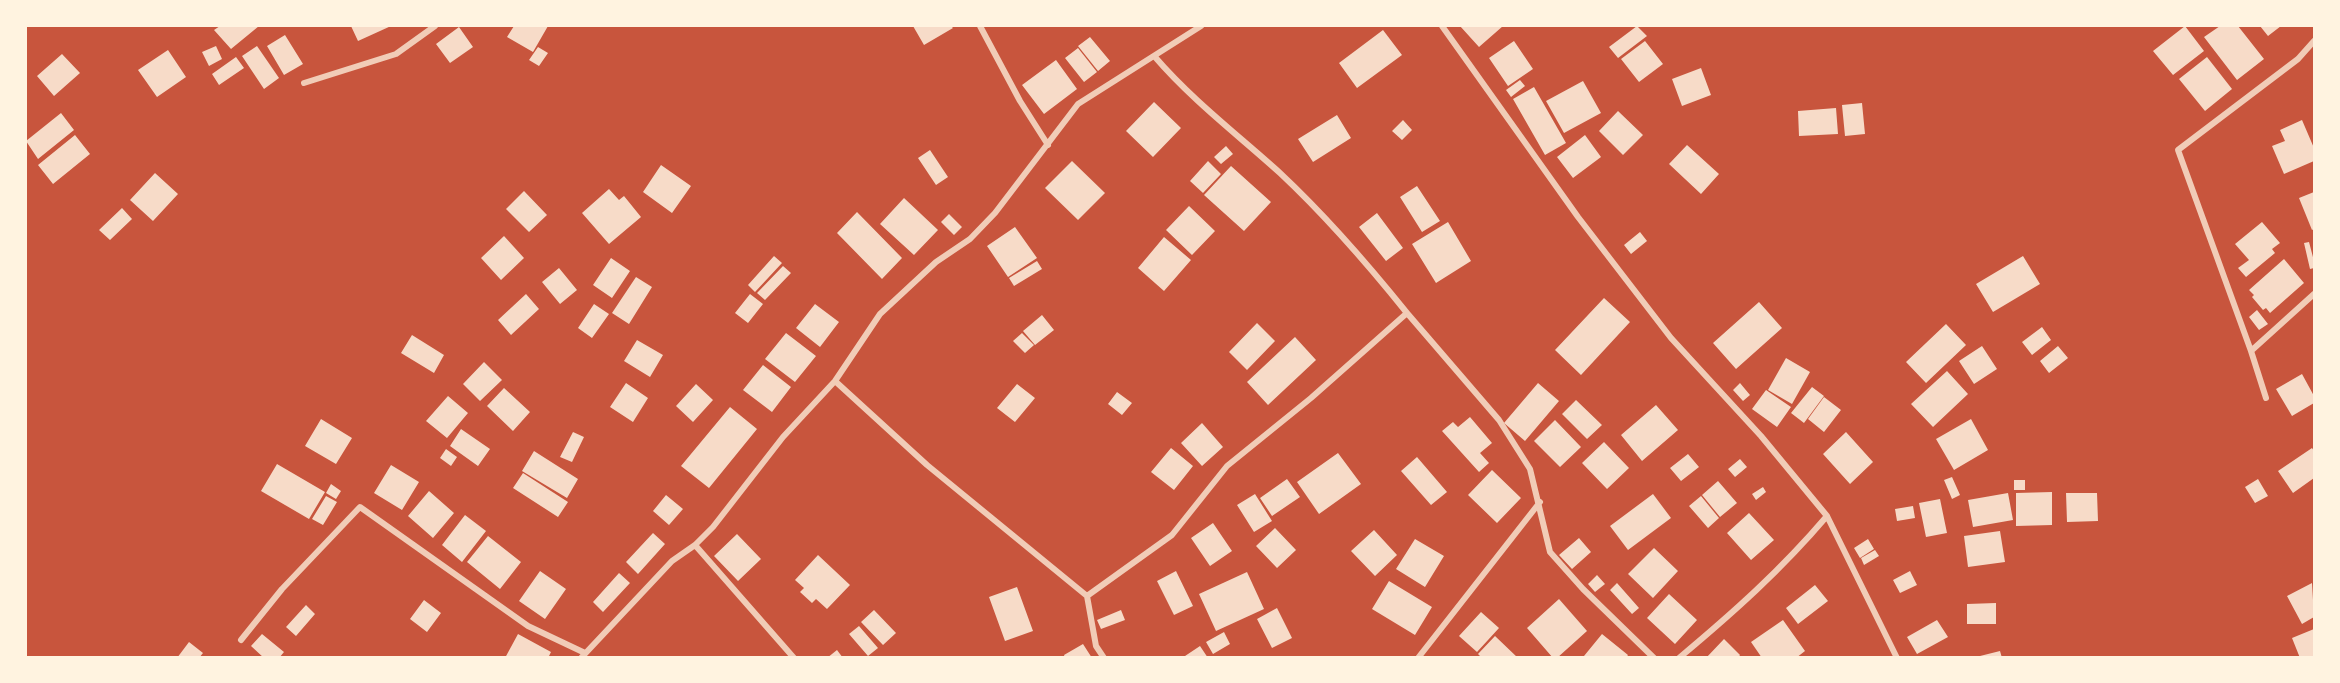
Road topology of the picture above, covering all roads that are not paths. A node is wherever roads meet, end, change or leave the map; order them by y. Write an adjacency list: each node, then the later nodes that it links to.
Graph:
1 (435, 26): 7 (street)
2 (980, 26): 8 (street)
3 (1202, 26): 6 (street)
4 (1442, 26): 15 (street)
5 (2314, 41): 11 (street)
6 (1155, 57): 8 (street); 10 (street)
7 (304, 83)
8 (1048, 145): 12 (street)
9 (2314, 294): 11 (street)
10 (1407, 313): 14 (street); 17 (street)
11 (2251, 351): 13 (street)
12 (835, 381): 16 (street); 17 (street)
13 (2266, 398)
14 (1540, 502): 22 (street); 23 (street)
15 (1827, 516): 24 (street); 25 (street)
16 (695, 545): 19 (street); 20 (street)
17 (1087, 596): 21 (street)
18 (241, 640): 19 (street)
19 (583, 655)
20 (794, 657)
21 (1104, 657)
22 (1418, 657)
23 (1654, 657)
24 (1679, 657)
25 (1897, 657)

